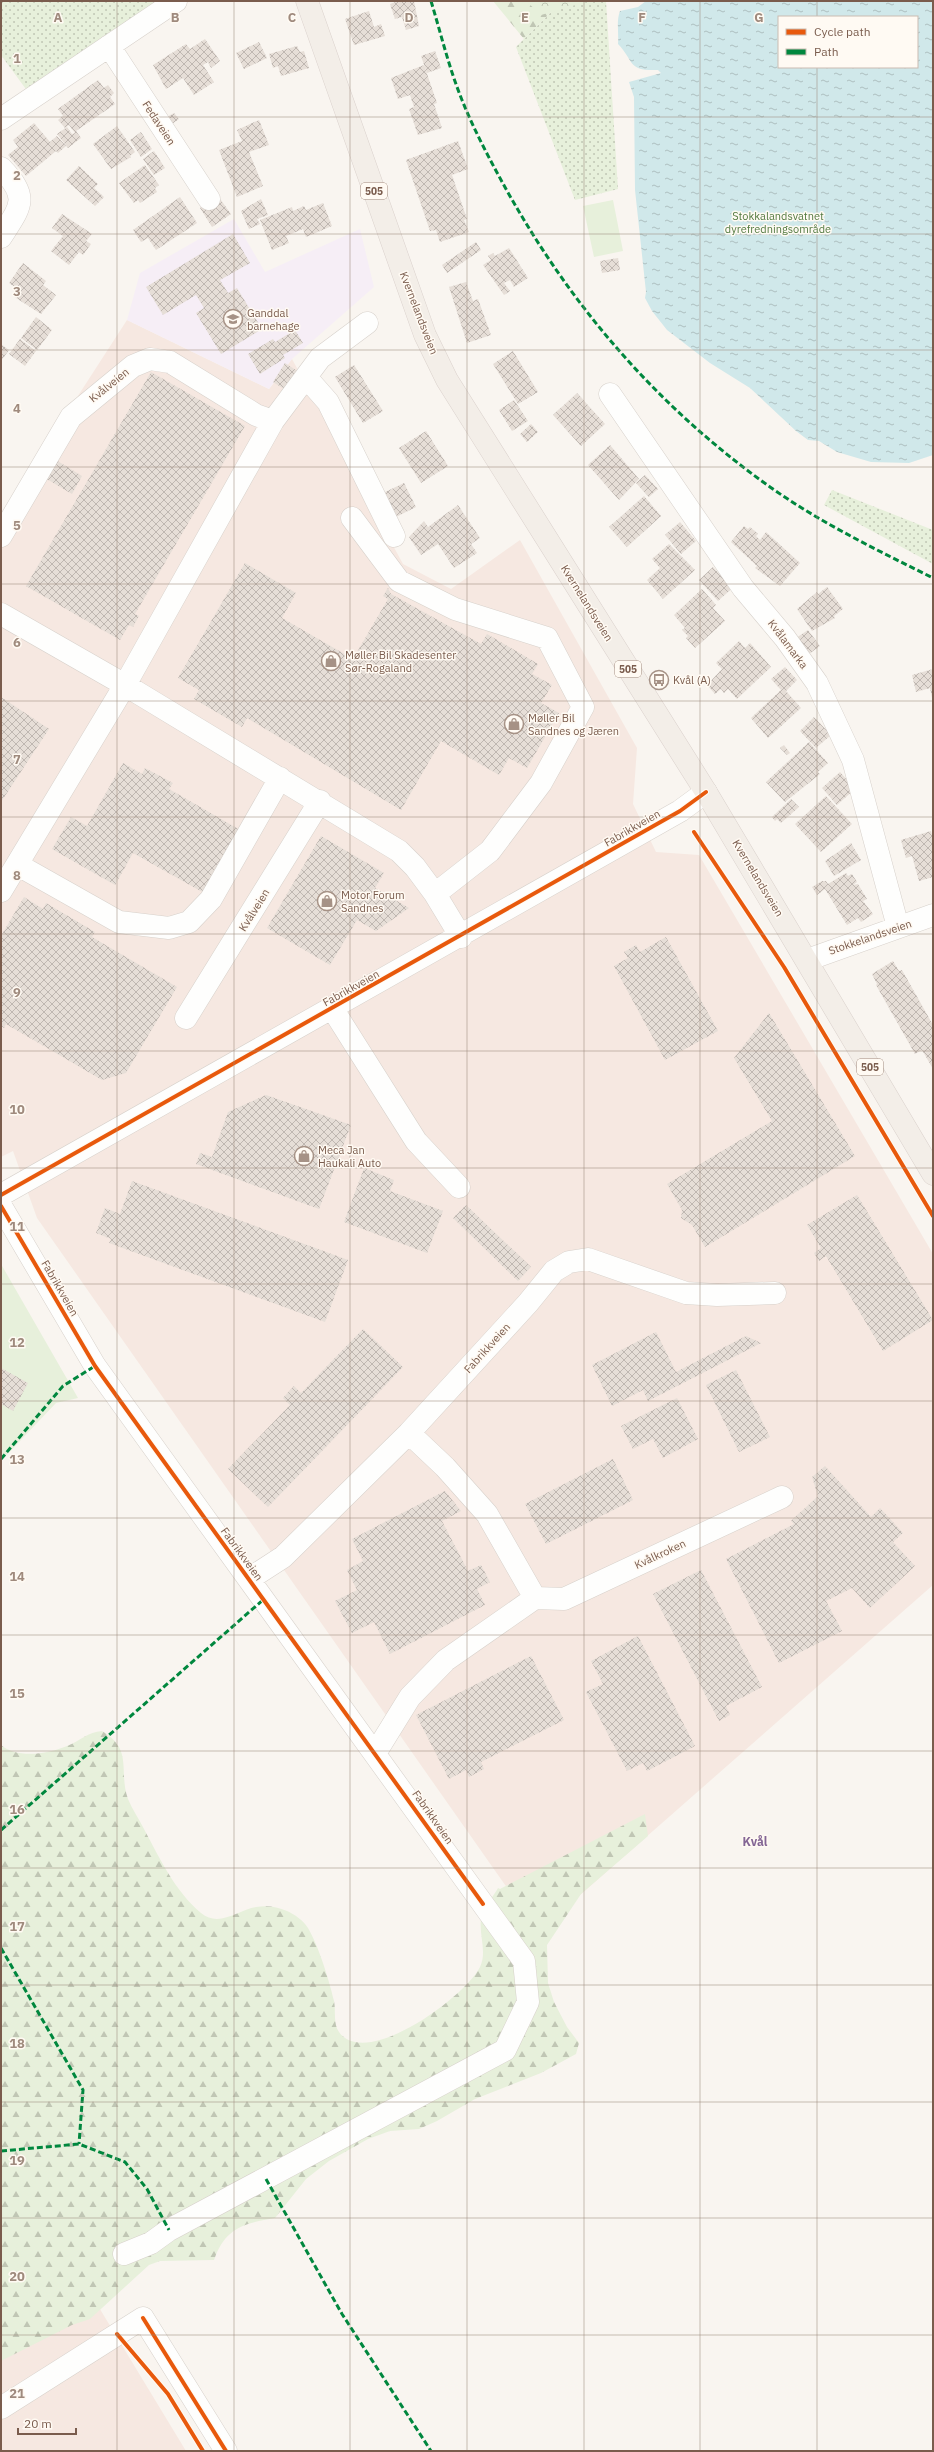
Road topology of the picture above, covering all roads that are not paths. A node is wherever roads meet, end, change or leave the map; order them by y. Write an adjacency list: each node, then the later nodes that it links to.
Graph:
1 (176, 1): 3 (street)
2 (307, 1): 18 (main road, Kvernelandsveien / 505)
3 (109, 46): 4 (street); 6 (street, Fedaveien)
4 (1, 119)
5 (1, 168): 7 (street)
6 (210, 199)
7 (1, 238)
8 (367, 323): 9 (street)
9 (306, 377): 11 (street); 14 (street)
10 (610, 394): 24 (street, Kvålamarka)
11 (273, 421): 13 (street, Kvålveien); 16 (street)
12 (352, 518): 22 (street)
13 (1, 536)
14 (394, 536)
15 (1, 614): 16 (street)
16 (125, 684): 17 (street); 20 (street)
17 (280, 778): 19 (street); 20 (street)
18 (706, 792): 25 (street, Fabrikkveien); 26 (main road, Kvernelandsveien / 505)
19 (320, 801): 22 (street); 28 (street, Kvålveien)
20 (18, 865): 21 (street)
21 (1, 891)
22 (435, 894): 25 (street)
23 (933, 915): 24 (street, Stokkelandsveien)
24 (898, 927): 26 (street, Stokkelandsveien)
25 (460, 937): 27 (street, Fabrikkveien)
26 (807, 960): 29 (main road, Kvernelandsveien / 505)
27 (332, 1008): 30 (street, Fabrikkveien); 31 (street, Fabrikkveien)
28 (186, 1018)
29 (933, 1174)
30 (459, 1187)
31 (1, 1195)
32 (1, 1206): 36 (street, Fabrikkveien)
33 (775, 1293): 34 (street, Fabrikkveien)
34 (409, 1433): 36 (street, Fabrikkveien); 37 (street)
35 (782, 1497): 37 (street, Kvålkroken)
36 (249, 1579): 38 (street, Fabrikkveien)
37 (535, 1598): 38 (street)
38 (376, 1752): 39 (street, Fabrikkveien)
39 (124, 2254)
40 (1, 2408): 41 (street)
41 (226, 2451)

